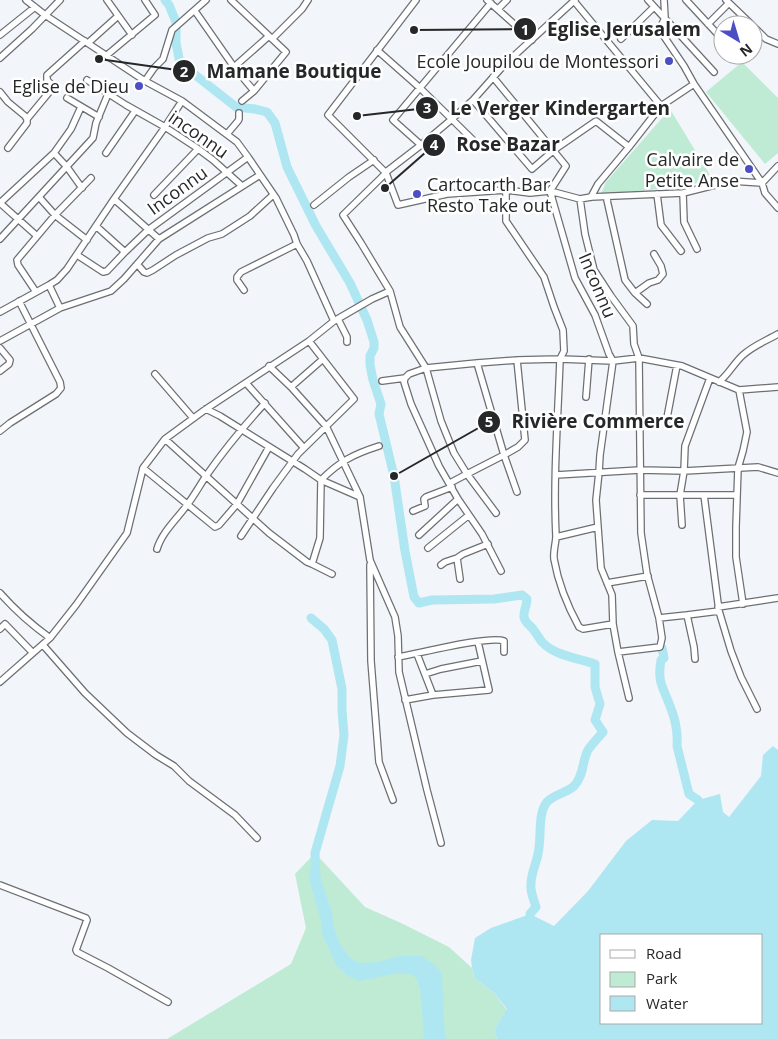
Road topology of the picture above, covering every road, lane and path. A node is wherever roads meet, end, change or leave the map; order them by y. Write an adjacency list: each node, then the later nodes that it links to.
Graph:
1 (26, 0): 16 (street)
2 (60, 0): 20 (street)
3 (107, 0): 22 (street)
4 (145, 0): 27 (street)
5 (206, 0): 19 (street)
6 (231, 0): 29 (street)
7 (308, 0): 29 (street)
8 (416, 0): 34 (street)
9 (507, 0): 18 (street)
10 (648, 0): 17 (street)
11 (664, 0): 23 (street)
12 (686, 0): 24 (street)
13 (489, 1): 18 (street); 43 (street)
14 (574, 1): 31 (street); 51 (street)
15 (728, 2): 21 (street); 24 (street)
16 (35, 6): 20 (street); 26 (street)
17 (654, 7): 23 (street); 30 (street)
18 (498, 9): 31 (street)
19 (195, 11): 37 (street); 41 (street)
20 (45, 15): 32 (street); 36 (street)
21 (741, 15)
22 (118, 16): 27 (street); 32 (street)
23 (665, 18): 38 (street); 42 (street)
24 (708, 24): 25 (street)
25 (713, 29)
26 (0, 34)
27 (132, 35): 35 (street)
28 (763, 36): 33 (street)
29 (270, 37): 37 (street); 44 (street)
30 (621, 39)
31 (532, 40): 39 (street)
32 (86, 42): 35 (street); 56 (street)
33 (778, 44)
34 (377, 50): 43 (street); 69 (street)
35 (107, 56): 41 (street)
36 (0, 58)
37 (234, 67): 44 (street)
38 (714, 72)
39 (493, 77): 48 (street); 65 (street)
40 (87, 80): 46 (street, inconnu)
41 (145, 81): 49 (street)
42 (694, 84): 51 (street); 76 (street)
43 (420, 88): 57 (street); 61 (street)
44 (254, 91): 50 (street)
45 (0, 92): 56 (street)
46 (108, 94): 53 (street, inconnu); 55 (street)
47 (67, 98): 52 (street)
48 (473, 100): 57 (street); 65 (street)
49 (182, 101): 58 (street, Inconnu); 59 (street)
50 (242, 101)
51 (661, 106): 64 (street)
52 (81, 107): 55 (street); 66 (street)
53 (135, 111): 58 (street, inconnu); 67 (street)
54 (238, 113): 59 (street, Inconnu)
55 (99, 117): 71 (street)
56 (27, 119): 62 (street)
57 (452, 119): 60 (street); 61 (street)
58 (165, 127): 63 (street, inconnu); 88 (street, Inconnu)
59 (227, 134): 68 (street)
60 (473, 140)
61 (421, 145): 73 (street)
62 (8, 148)
63 (198, 148): 72 (street, inconnu); 83 (street, Inconnu)
64 (629, 148): 65 (street); 86 (street)
65 (554, 150): 80 (street)
66 (54, 153): 71 (street); 90 (street)
67 (106, 153)
68 (248, 157): 72 (street, Inconnu); 74 (street)
69 (374, 160): 73 (street); 91 (street)
70 (778, 166): 76 (street)
71 (67, 167): 78 (street); 85 (street)
72 (226, 172): 77 (street, inconnu); 96 (street, Inconnu)
73 (386, 173): 79 (street); 110 (street)
74 (260, 175): 77 (street, Inconnu); 84 (street)
75 (91, 178): 78 (street)
76 (762, 183): 81 (street); 92 (street)
77 (242, 186): 99 (street, Inconnu)
78 (82, 188): 93 (street)
79 (506, 190): 80 (street); 124 (street)
80 (550, 191): 89 (street); 129 (street, Inconnu)
81 (683, 193): 82 (street); 102 (street)
82 (657, 194): 87 (street); 103 (street)
83 (154, 195)
84 (273, 195): 101 (street); 107 (street)
85 (38, 197): 93 (street); 94 (street)
86 (591, 197): 87 (street); 89 (street)
87 (608, 197): 112 (street, Inconnu)
88 (114, 199): 95 (street, Inconnu); 96 (street, Inconnu)
89 (580, 199): 125 (street, Inconnu)
90 (0, 203): 94 (street)
91 (314, 205)
92 (778, 208)
93 (55, 215): 97 (street); 100 (street)
94 (18, 218): 97 (street); 98 (street)
95 (96, 226): 100 (street, Inconnu); 104 (street)
96 (148, 230): 99 (street, Inconnu); 104 (street, Inconnu)
97 (37, 236): 111 (street)
98 (0, 239)
99 (159, 239): 107 (street, Inconnu)
100 (87, 240): 106 (street, Inconnu)
101 (297, 244): 109 (street); 117 (street)
102 (697, 249)
103 (681, 251)
104 (124, 252): 106 (street, Inconnu)
105 (654, 254): 112 (street, Inconnu)
106 (77, 255): 108 (street, Inconnu)
107 (137, 264): 115 (street, Inconnu)
108 (48, 285): 111 (street, Inconnu); 115 (street)
109 (244, 290)
110 (390, 290): 117 (street); 133 (street)
111 (36, 292): 113 (street, Inconnu)
112 (635, 293): 114 (street, Inconnu)
113 (19, 302): 116 (street, Inconnu); 118 (street)
114 (647, 304)
115 (60, 308): 118 (street, Inconnu)
116 (0, 312)
117 (338, 319): 121 (street); 122 (street)
118 (31, 324): 120 (street, Inconnu); 151 (street)
119 (778, 334): 139 (street)
120 (0, 341)
121 (309, 341): 126 (street); 132 (street)
122 (347, 342)
123 (0, 348): 134 (street)
124 (560, 358): 127 (street); 128 (street); 166 (street)
125 (639, 358): 129 (street); 131 (street); 161 (street, Inconnu)
126 (323, 359): 141 (street); 149 (street)
127 (588, 359): 129 (street); 144 (street)
128 (517, 360): 130 (street); 156 (street)
129 (613, 361): 163 (street)
130 (477, 363): 133 (street); 156 (street)
131 (677, 365): 137 (street); 148 (street)
132 (269, 366): 140 (street); 141 (street)
133 (426, 370): 136 (street); 165 (street)
134 (0, 371)
135 (155, 374): 147 (street)
136 (405, 378): 138 (street); 169 (street)
137 (710, 378): 139 (street); 162 (street)
138 (382, 381)
139 (719, 382): 143 (street)
140 (246, 383): 145 (street); 146 (street)
141 (290, 387): 149 (street)
142 (778, 387): 143 (street)
143 (739, 390): 160 (street)
144 (586, 396)
145 (264, 403): 150 (street); 155 (street)
146 (206, 409): 147 (street); 150 (street)
147 (193, 418): 152 (street)
148 (666, 423)
149 (326, 426): 155 (street); 158 (street)
150 (241, 429): 154 (street); 167 (street)
151 (0, 431)
152 (165, 439): 159 (street); 167 (street)
153 (379, 446): 158 (street)
154 (269, 447): 157 (street); 178 (street)
155 (304, 448): 157 (street)
156 (504, 455): 165 (street); 170 (street)
157 (292, 461): 168 (street); 182 (street)
158 (343, 461): 168 (street); 175 (street)
159 (143, 468): 177 (street); 208 (street)
160 (738, 468): 162 (street); 164 (street); 174 (street)
161 (640, 470): 162 (street); 163 (street); 171 (street, Inconnu)
162 (684, 470): 172 (street)
163 (599, 472): 166 (street); 184 (street)
164 (778, 473)
165 (467, 474): 169 (street); 180 (street)
166 (556, 475): 187 (street)
167 (206, 476): 177 (street); 178 (street)
168 (321, 480): 175 (street); 193 (street)
169 (451, 485): 176 (street); 179 (street)
170 (517, 492)
171 (640, 495): 172 (street); 197 (street, Inconnu)
172 (680, 495): 173 (street); 183 (street)
173 (704, 495): 174 (street); 203 (street)
174 (737, 496): 202 (street)
175 (360, 497): 192 (street)
176 (458, 499): 181 (street); 185 (street)
177 (188, 504): 178 (street); 190 (street)
178 (237, 504): 182 (street)
179 (413, 511)
180 (496, 513)
181 (469, 514): 188 (street); 189 (street)
182 (254, 518): 186 (street); 193 (street)
183 (682, 525)
184 (598, 527): 187 (street); 199 (street)
185 (419, 535)
186 (241, 536)
187 (556, 537): 207 (street)
188 (488, 544): 191 (street); 195 (street)
189 (428, 548)
190 (157, 549)
191 (457, 558): 194 (street); 198 (street)
192 (370, 560): 215 (street); 224 (street)
193 (312, 564): 196 (street)
194 (441, 565)
195 (501, 571)
196 (332, 574)
197 (648, 576): 199 (street); 205 (street, Inconnu)
198 (460, 579)
199 (607, 583): 207 (street)
200 (0, 593): 208 (street)
201 (778, 598): 202 (street)
202 (743, 604): 203 (street)
203 (718, 609): 204 (street); 223 (street)
204 (687, 615): 205 (street); 216 (street)
205 (659, 618): 212 (street, Inconnu)
206 (2, 624): 213 (street)
207 (613, 624): 212 (street)
208 (50, 638): 210 (street)
209 (478, 642): 211 (street); 214 (street); 217 (street)
210 (43, 645): 213 (street); 225 (street)
211 (504, 652)
212 (618, 652): 221 (street)
213 (33, 653): 219 (street)
214 (417, 654): 215 (street); 218 (street)
215 (398, 657): 222 (street)
216 (695, 659)
217 (482, 661): 218 (street); 220 (street)
218 (425, 674): 220 (street)
219 (0, 682)
220 (433, 695): 222 (street)
221 (629, 698)
222 (405, 700): 226 (street)
223 (757, 709)
224 (393, 800)
225 (257, 838)
226 (441, 843)
227 (0, 885): 228 (street)
228 (168, 1002)

